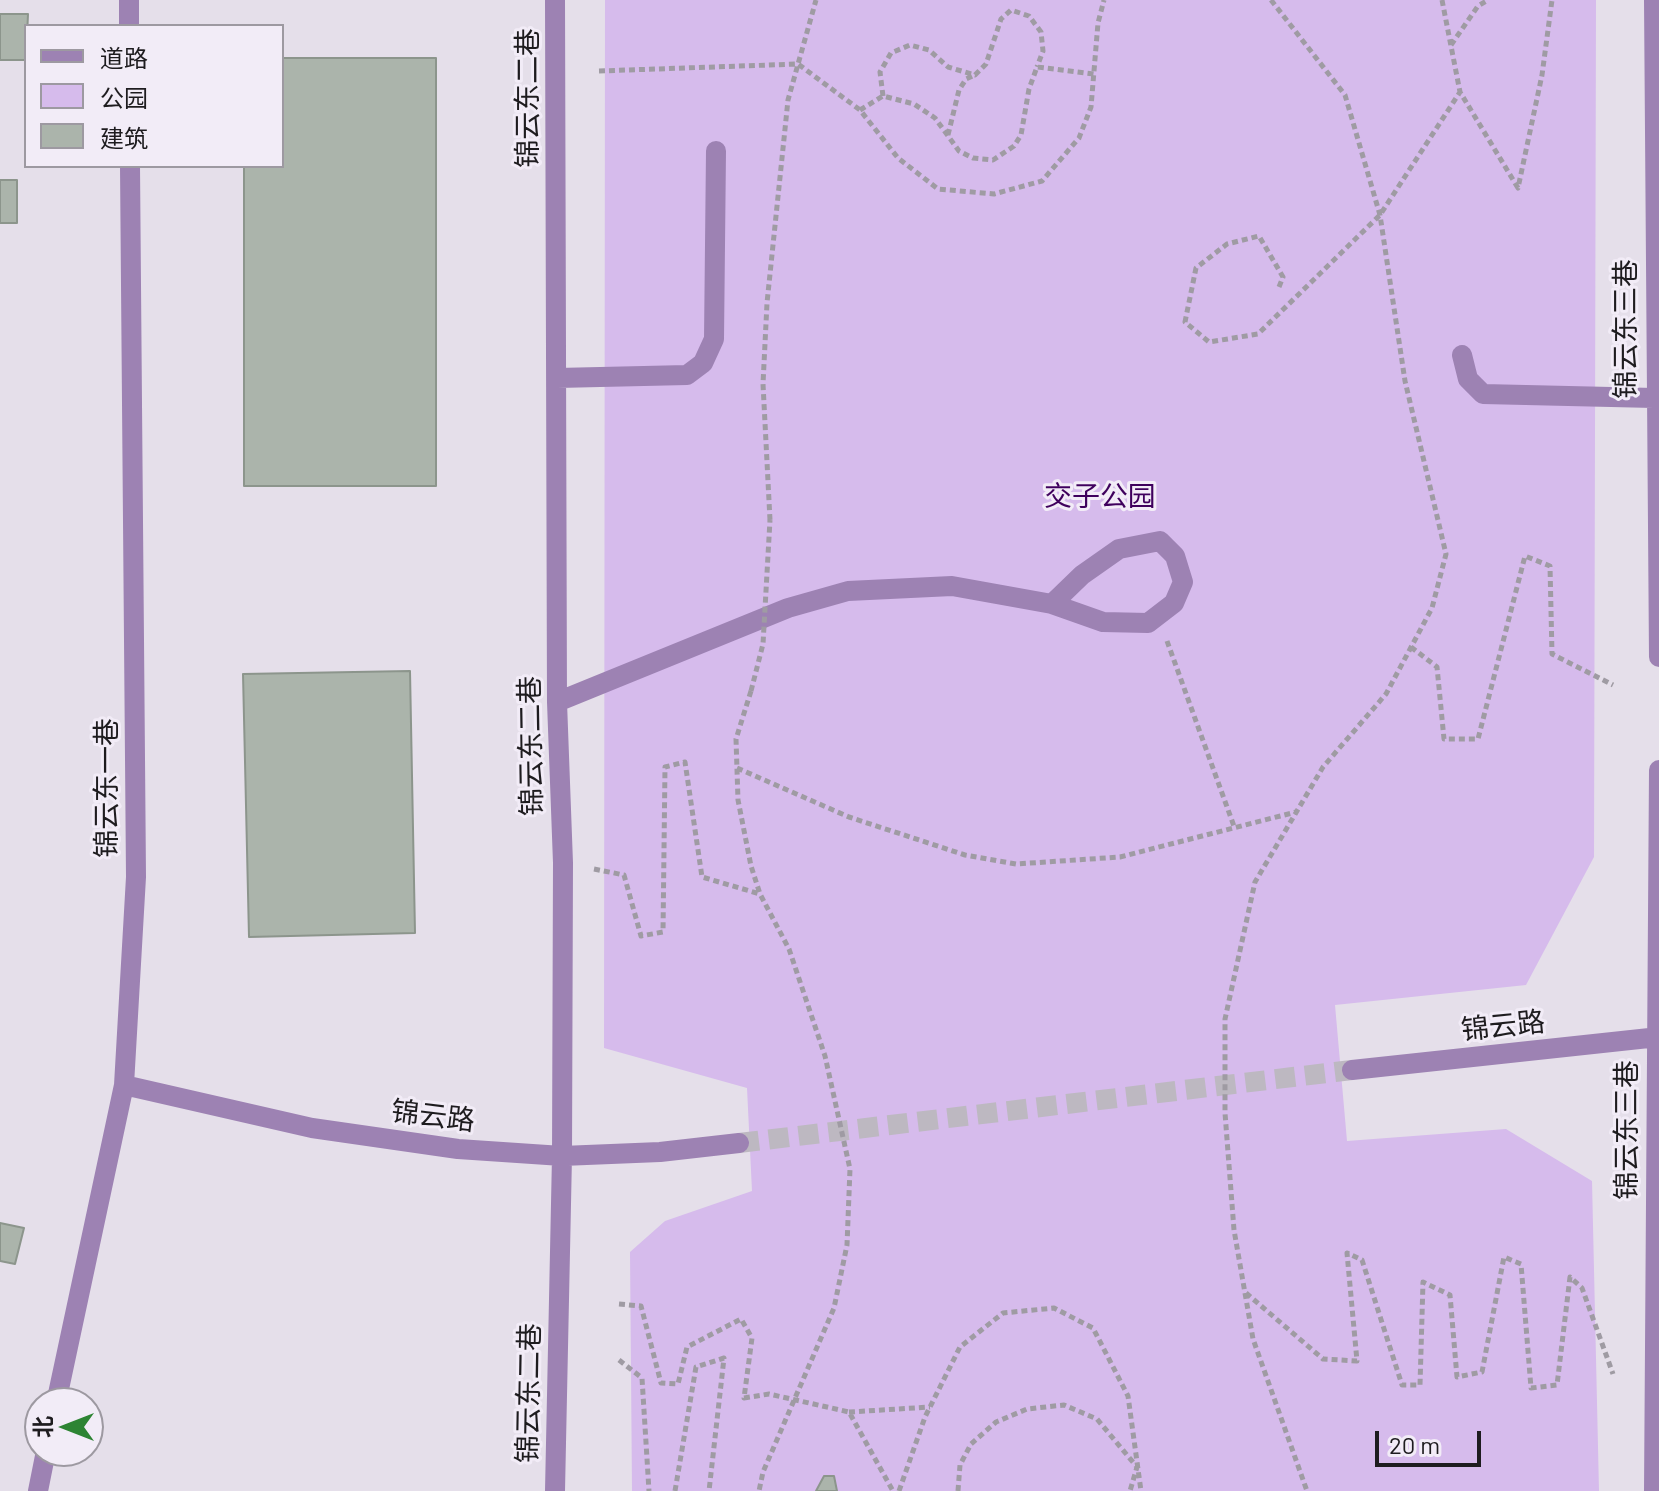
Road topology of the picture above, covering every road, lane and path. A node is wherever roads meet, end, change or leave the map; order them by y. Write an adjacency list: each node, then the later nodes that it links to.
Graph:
1 (129, 0): 10 (street)
2 (555, 0): 26 (street, 锦云东二巷)
3 (816, 0): 12 (path)
4 (1104, 0): 15 (path)
5 (1271, 0): 23 (path)
6 (1442, 0): 11 (path)
7 (1488, 0): 11 (path)
8 (1552, 0): 17 (path)
9 (1654, 0): 27 (street, 锦云东三巷)
10 (129, 24)
11 (1451, 45): 17 (path)
12 (798, 64): 14 (path); 19 (path); 34 (path, bridge)
13 (1037, 67): 15 (path); 16 (path); 20 (path)
14 (599, 71)
15 (1095, 74): 19 (path)
16 (975, 75): 18 (path); 20 (path)
17 (1460, 92): 23 (path)
18 (883, 96): 19 (path); 20 (path)
19 (860, 110)
20 (948, 136)
21 (716, 151): 26 (street)
22 (130, 168): 42 (street, 锦云东一巷)
23 (1380, 215): 24 (path); 30 (path)
24 (1279, 287)
25 (1462, 355): 27 (street)
26 (557, 378): 33 (street, 锦云东二巷)
27 (1654, 398): 31 (street, 锦云东三巷)
28 (1052, 604): 29 (street); 29 (street); 33 (street)
29 (1158, 616): 37 (path)
30 (1411, 647): 32 (path); 36 (path)
31 (1659, 657)
32 (1613, 685)
33 (557, 702): 44 (street, 锦云东二巷)
34 (737, 768): 37 (path); 39 (path)
35 (1659, 770): 40 (street, 锦云东三巷)
36 (1297, 811): 37 (path); 45 (path)
37 (1235, 829)
38 (594, 869): 39 (path)
39 (760, 894): 50 (path)
40 (1657, 1037): 41 (street, 锦云路); 66 (street, 锦云东三巷)
41 (1352, 1070)
42 (124, 1085): 44 (street, 锦云路); 49 (street, 锦云东一巷)
43 (739, 1143): 44 (street, 锦云路)
44 (562, 1156): 56 (street, 锦云东二巷)
45 (1245, 1293): 48 (path); 65 (path)
46 (619, 1304): 50 (path)
47 (619, 1360): 57 (path)
48 (1613, 1374)
49 (59, 1387)
50 (795, 1399): 52 (path); 60 (path)
51 (930, 1407): 52 (path); 54 (path); 61 (path)
52 (849, 1412): 61 (path)
53 (43, 1467): 55 (street)
54 (1137, 1467): 62 (path); 63 (path); 64 (path)
55 (38, 1491)
56 (555, 1491)
57 (649, 1491)
58 (675, 1491): 59 (path)
59 (709, 1491)
60 (759, 1491)
61 (896, 1491)
62 (958, 1491)
63 (1130, 1491)
64 (1141, 1491)
65 (1307, 1491)
66 (1654, 1491)

